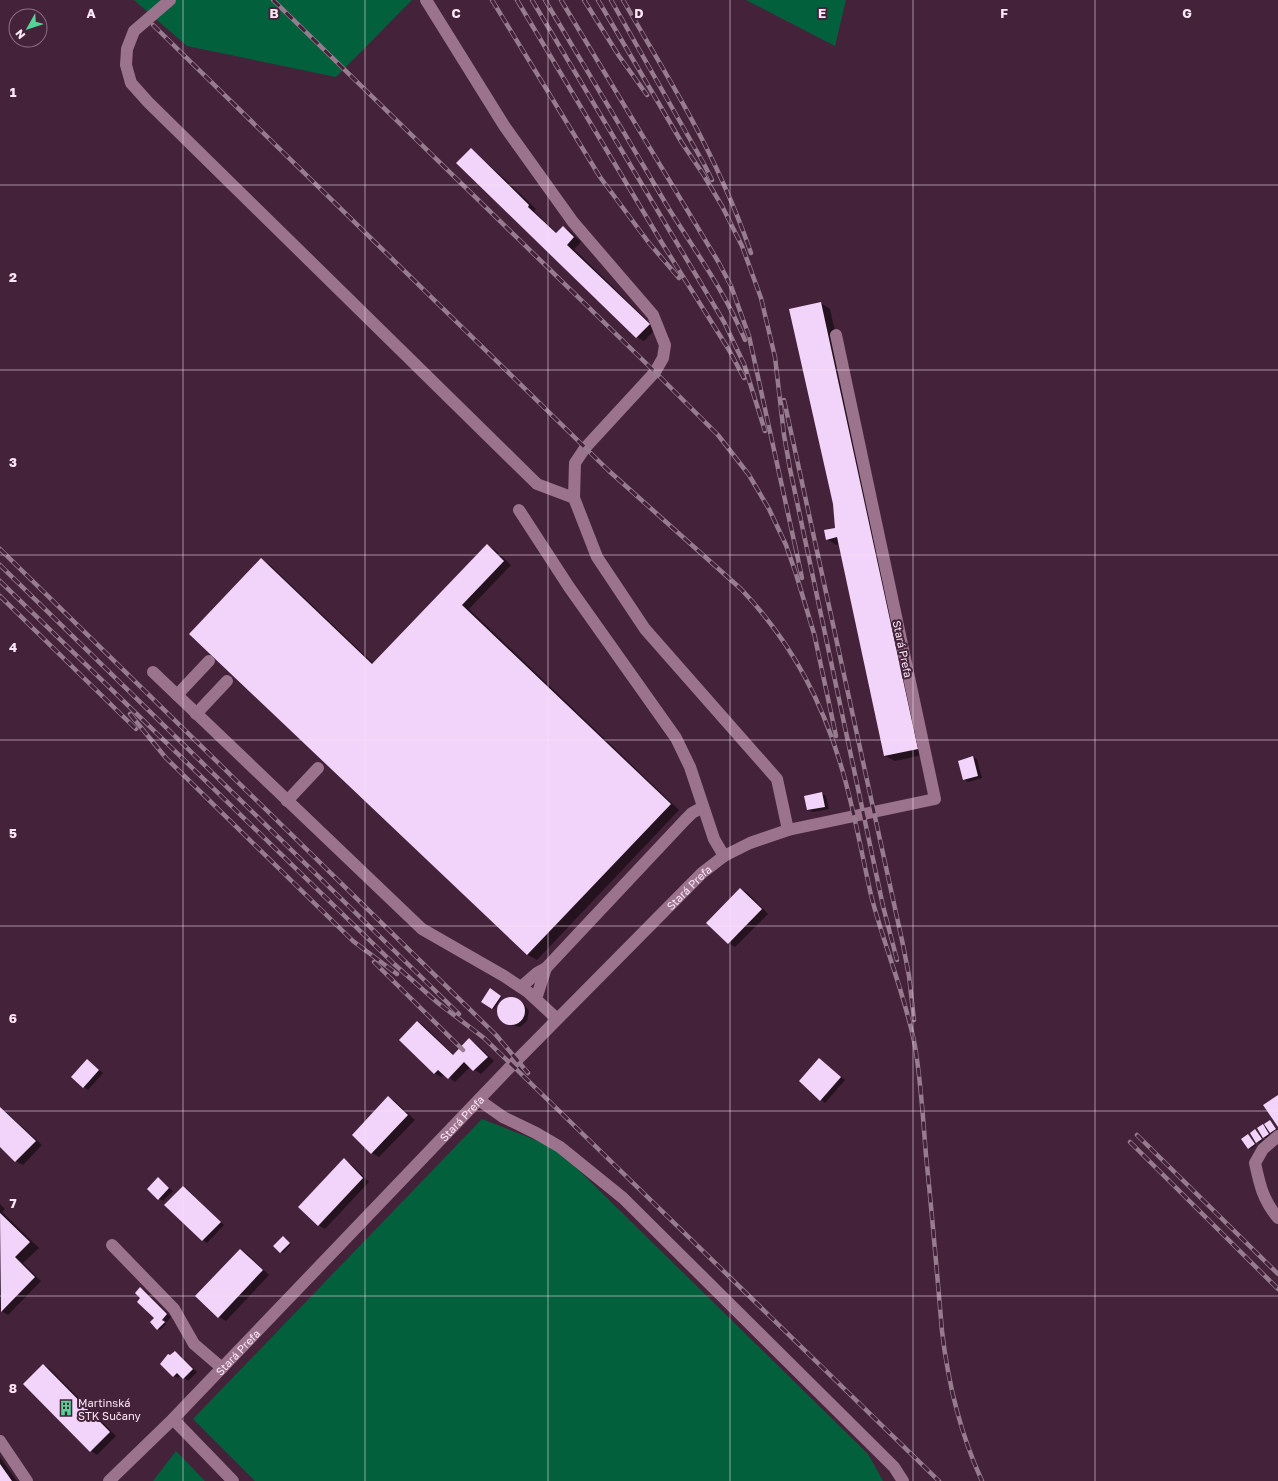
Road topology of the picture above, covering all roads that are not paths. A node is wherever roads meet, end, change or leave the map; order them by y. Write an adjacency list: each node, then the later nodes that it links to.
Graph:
1 (170, 0): 4 (street)
2 (426, 0): 4 (street)
3 (836, 335): 14 (street, Stará Prefa)
4 (574, 498): 14 (street)
5 (519, 510): 13 (street)
6 (209, 661): 9 (street)
7 (152, 672): 9 (street)
8 (227, 681): 10 (street)
9 (177, 695): 10 (street)
10 (196, 714): 12 (street)
11 (318, 768): 12 (street)
12 (287, 801): 17 (street)
13 (703, 807): 15 (street); 16 (street)
14 (788, 830): 15 (street, Stará Prefa)
15 (724, 856): 19 (street, Stará Prefa)
16 (546, 968): 17 (street); 18 (street)
17 (520, 987): 18 (street)
18 (536, 999): 19 (street)
19 (557, 1019): 20 (street, Stará Prefa)
20 (479, 1100): 24 (street, Stará Prefa); 30 (street)
21 (1278, 1136): 22 (street)
22 (1278, 1218)
23 (112, 1245): 24 (street)
24 (222, 1368): 25 (street, Stará Prefa)
25 (173, 1419): 28 (street, Stará Prefa); 29 (street)
26 (0, 1441): 27 (street)
27 (27, 1481)
28 (109, 1481)
29 (233, 1481)
30 (903, 1481)

